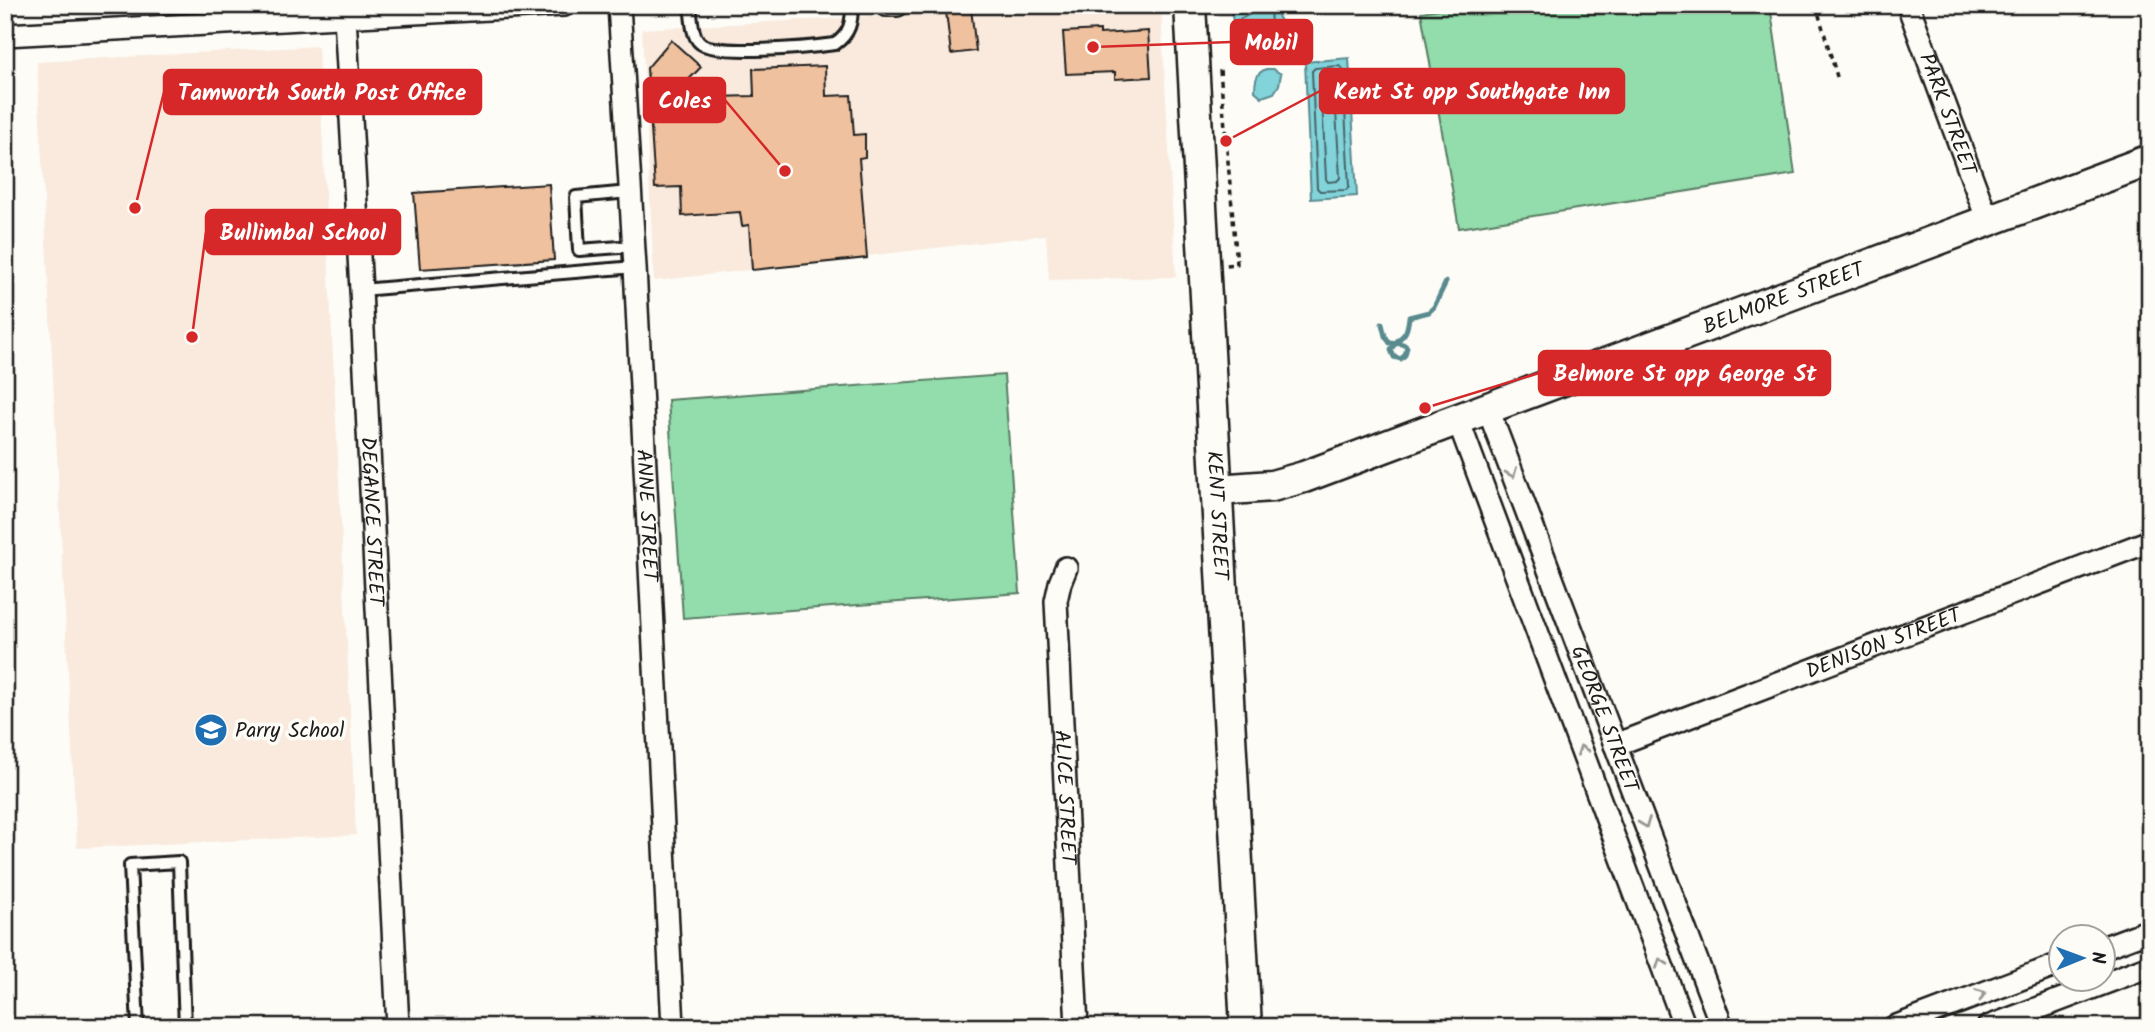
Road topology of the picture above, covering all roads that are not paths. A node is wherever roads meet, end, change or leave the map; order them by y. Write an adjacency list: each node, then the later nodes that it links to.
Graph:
1 (564, 5): 9 (street)
2 (619, 5): 12 (street, ANNE STREET)
3 (690, 5): 4 (lane)
4 (852, 5)
5 (886, 5): 6 (street)
6 (897, 5)
7 (1190, 5): 19 (street, KENT STREET)
8 (1908, 5): 13 (street, PARK STREET)
9 (345, 16): 10 (street); 16 (street, DEGANCE STREET)
10 (5, 35)
11 (2150, 160): 13 (street, BELMORE STREET)
12 (629, 192): 14 (street, ANNE STREET); 14 (lane)
13 (1988, 221): 17 (street, BELMORE STREET)
14 (634, 246): 15 (street, ANNE STREET)
15 (635, 267): 16 (lane); 30 (street, ANNE STREET)
16 (362, 290): 29 (street, DEGANCE STREET)
17 (1488, 409): 18 (street, BELMORE STREET); 22 (street, GEORGE STREET, one-way to 22)
18 (1458, 420): 19 (street, BELMORE STREET); 33 (street, GEORGE STREET, one-way to 18)
19 (1217, 490): 32 (street, KENT STREET)
20 (2150, 541): 22 (street, DENISON STREET)
21 (1066, 568): 31 (street, ALICE STREET)
22 (1615, 745): 34 (street, GEORGE STREET, one-way to 34)
23 (2150, 930): 24 (street)
24 (2116, 943)
25 (2150, 966): 36 (street)
26 (2046, 969): 35 (street, one-way to 26)
27 (138, 1027): 28 (lane)
28 (185, 1027)
29 (398, 1027)
30 (673, 1027)
31 (1077, 1027)
32 (1246, 1027)
33 (1685, 1027)
34 (1722, 1027)
35 (1894, 1027)
36 (1988, 1027)

